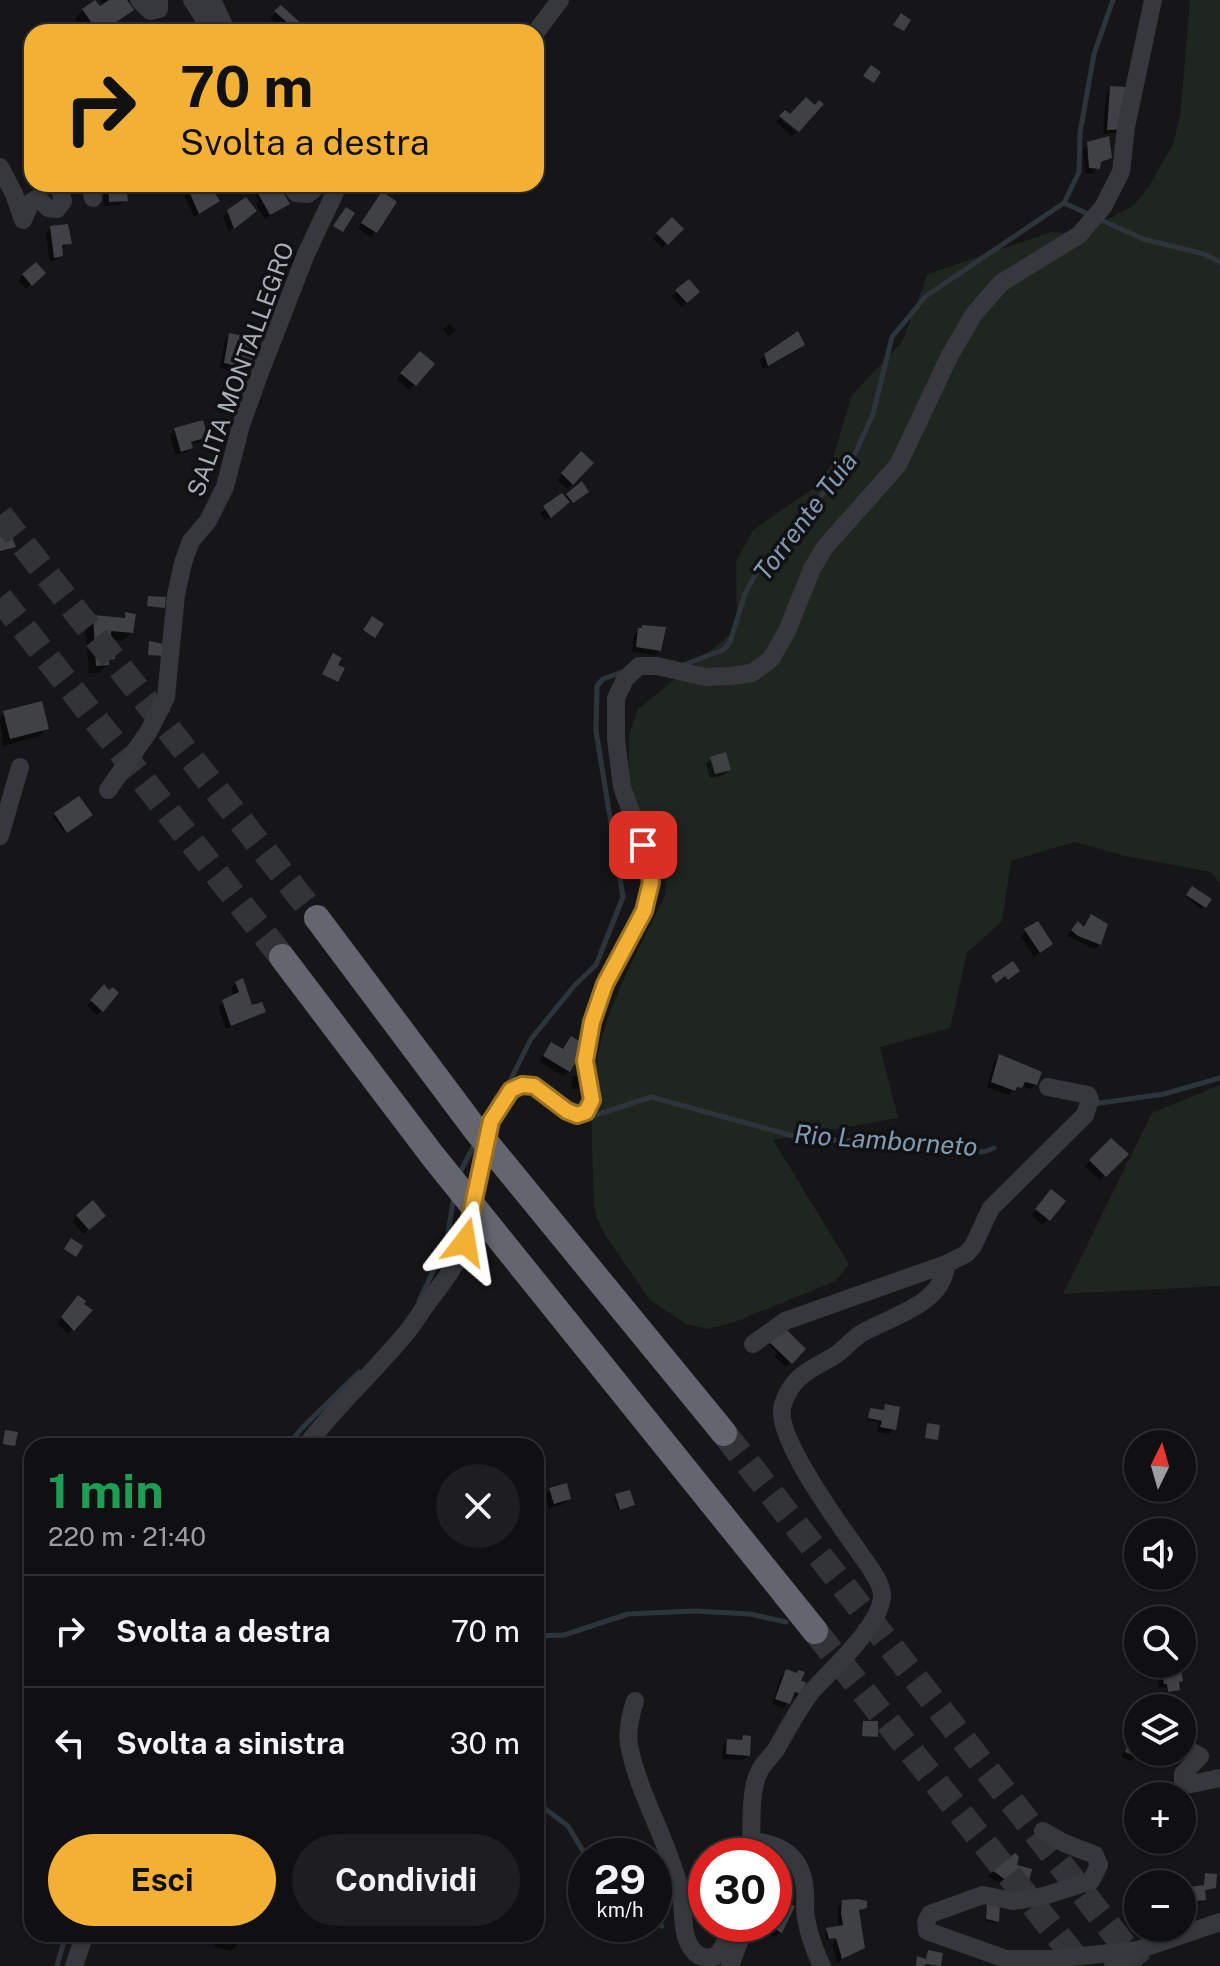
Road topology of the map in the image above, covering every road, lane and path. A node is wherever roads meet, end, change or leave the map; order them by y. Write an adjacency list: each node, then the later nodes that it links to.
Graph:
1 (139, 0): 2 (street)
2 (159, 0)
3 (192, 0): 7 (street)
4 (212, 0): 8 (street)
5 (560, 0): 9 (street)
6 (1153, 0): 22 (street)
7 (208, 24)
8 (223, 24)
9 (542, 24)
10 (0, 167): 11 (street)
11 (60, 192)
12 (335, 192): 14 (street, SALITA MONTALLEGRO)
13 (20, 767): 15 (street)
14 (108, 790)
15 (0, 836)
16 (325, 928): 21 (highway)
17 (282, 957): 23 (highway)
18 (1048, 1087): 19 (street)
19 (946, 1264): 20 (street); 28 (street)
20 (753, 1344)
21 (724, 1433)
22 (312, 1438)
23 (815, 1631)
24 (635, 1701): 31 (street)
25 (1191, 1766): 26 (street)
26 (1220, 1778)
27 (1043, 1831): 36 (street)
28 (752, 1838)
29 (792, 1857): 39 (street)
30 (1220, 1922): 36 (street)
31 (688, 1940)
32 (82, 1942): 37 (street)
33 (689, 1942): 34 (street)
34 (725, 1942)
35 (739, 1942): 38 (street)
36 (1138, 1950): 40 (street)
37 (74, 1966)
38 (730, 1966)
39 (822, 1966)
40 (1113, 1966)

